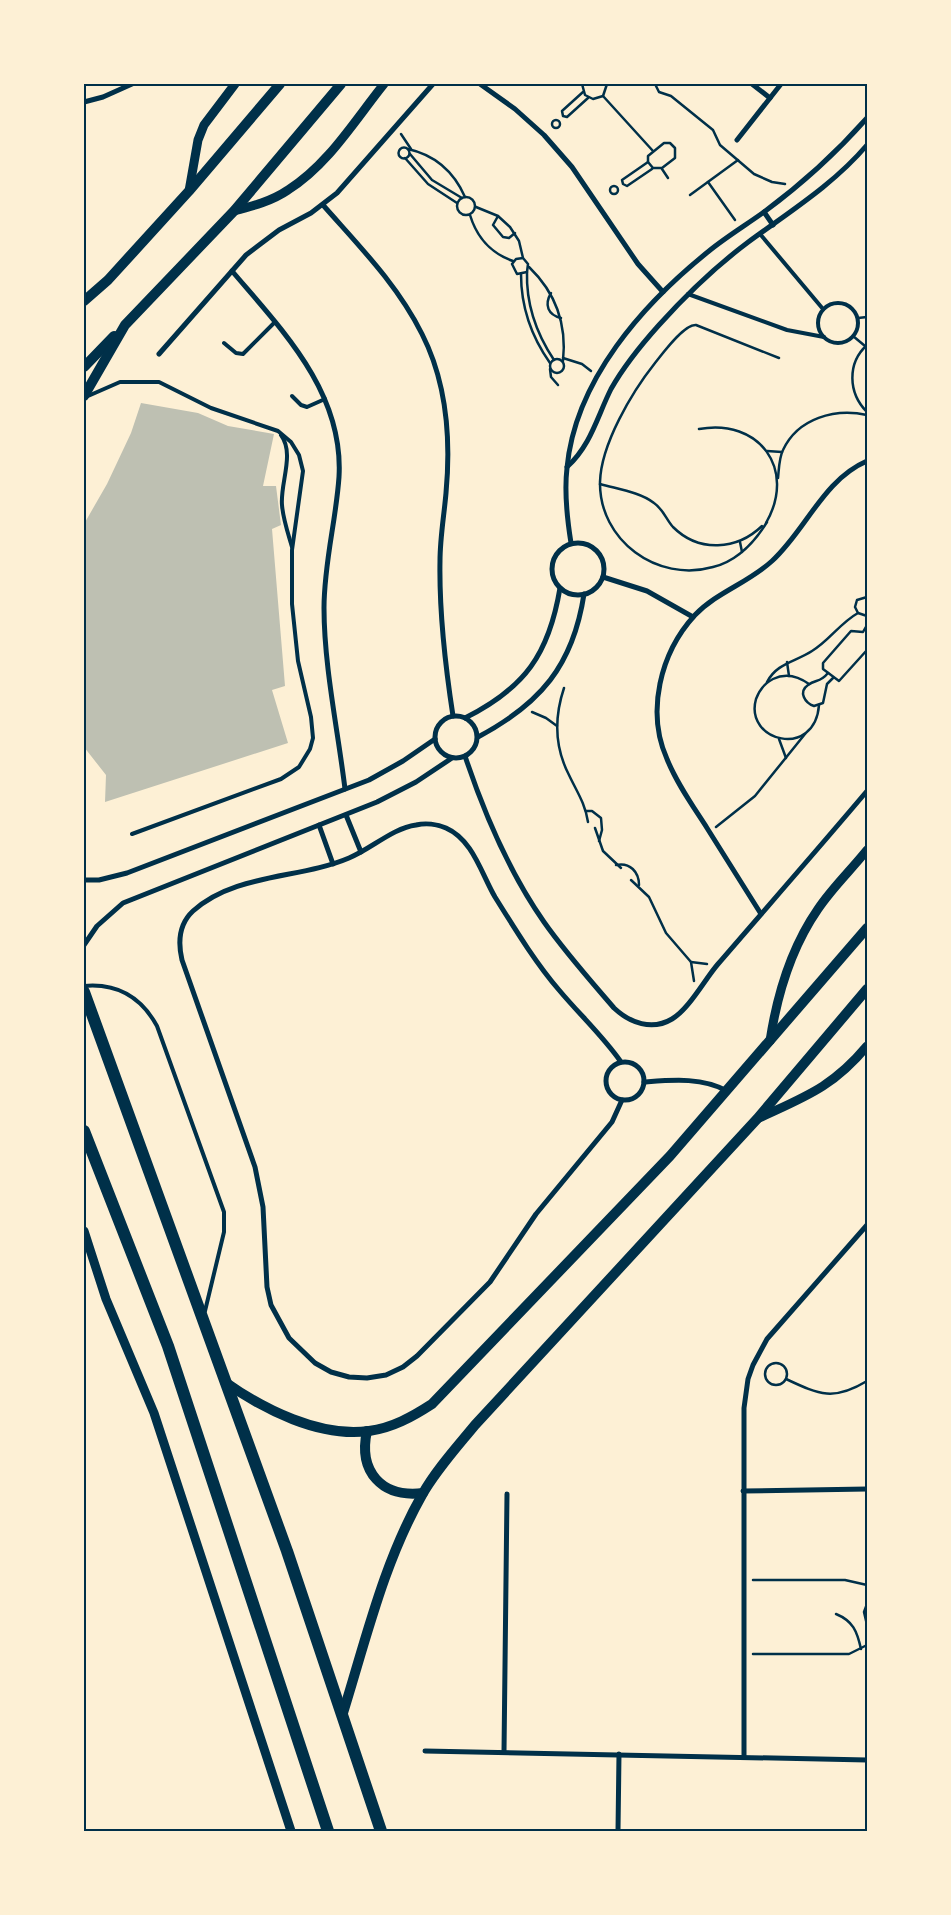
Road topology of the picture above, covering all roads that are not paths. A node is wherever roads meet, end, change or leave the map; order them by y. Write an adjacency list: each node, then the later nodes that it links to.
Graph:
1 (132, 84): 11 (street)
2 (234, 84): 15 (street)
3 (280, 84): 15 (main road)
4 (341, 84): 17 (main road)
5 (384, 84): 17 (street)
6 (433, 84): 16 (street)
7 (480, 84): 22 (street)
8 (752, 84): 10 (street)
9 (781, 84): 10 (street)
10 (770, 98): 13 (street)
11 (84, 102)
12 (867, 118): 18 (street)
13 (737, 140)
14 (867, 145): 19 (street)
15 (189, 191): 24 (main road)
16 (323, 205): 21 (street); 44 (street)
17 (234, 212): 27 (main road)
18 (764, 212): 19 (street); 22 (street)
19 (772, 225): 20 (street)
20 (760, 234): 23 (street); 25 (lane)
21 (232, 271): 26 (street); 30 (street)
22 (663, 292): 37 (street)
23 (688, 294): 28 (lane); 37 (street)
24 (84, 301)
25 (823, 309): 28 (lane); 28 (lane)
26 (275, 322): 29 (lane); 34 (street)
27 (125, 325): 31 (main road); 33 (main road)
28 (824, 337)
29 (224, 343)
30 (159, 354)
31 (84, 367)
32 (292, 396): 34 (lane)
33 (84, 398): 35 (lane)
34 (325, 399): 50 (street)
35 (278, 432): 39 (lane); 39 (lane)
36 (867, 462): 43 (street)
37 (567, 467): 38 (street)
38 (571, 543): 40 (street); 41 (street)
39 (292, 550): 54 (lane)
40 (603, 577): 42 (street); 43 (street)
41 (560, 588): 42 (street); 45 (street)
42 (584, 594): 46 (street)
43 (694, 617): 59 (street)
44 (453, 716): 45 (street); 47 (street)
45 (465, 718): 46 (street)
46 (478, 737): 48 (street)
47 (435, 739): 49 (street); 50 (street)
48 (464, 756): 49 (street); 59 (street)
49 (452, 758): 52 (street)
50 (345, 789): 58 (street)
51 (867, 791): 59 (street)
52 (346, 814): 53 (street); 56 (street)
53 (318, 825): 57 (street); 61 (street)
54 (132, 834)
55 (867, 850): 65 (street)
56 (361, 852): 57 (street); 67 (street)
57 (334, 864): 70 (street)
58 (84, 880)
59 (761, 914)
60 (867, 928): 65 (main road)
61 (84, 945)
62 (84, 986): 75 (lane)
63 (867, 989): 71 (main road)
64 (84, 992): 75 (main road)
65 (770, 1041): 69 (main road)
66 (867, 1046): 71 (street)
67 (621, 1062): 68 (street); 70 (street)
68 (644, 1082): 69 (street); 70 (street)
69 (728, 1091): 77 (main road)
70 (622, 1100)
71 (757, 1119): 80 (main road)
72 (84, 1131): 89 (main road)
73 (867, 1225): 79 (street)
74 (84, 1231): 88 (street)
75 (202, 1321): 76 (main road)
76 (225, 1382): 77 (main road); 82 (main road)
77 (367, 1431): 80 (main road)
78 (867, 1489): 79 (street)
79 (744, 1491): 86 (street)
80 (423, 1493): 82 (main road)
81 (507, 1494): 84 (street)
82 (343, 1712): 90 (main road)
83 (425, 1751): 84 (street)
84 (504, 1752): 85 (street)
85 (619, 1754): 86 (street); 91 (street)
86 (744, 1757): 87 (street)
87 (867, 1760)
88 (291, 1831)
89 (328, 1831)
90 (381, 1831)
91 (618, 1831)

